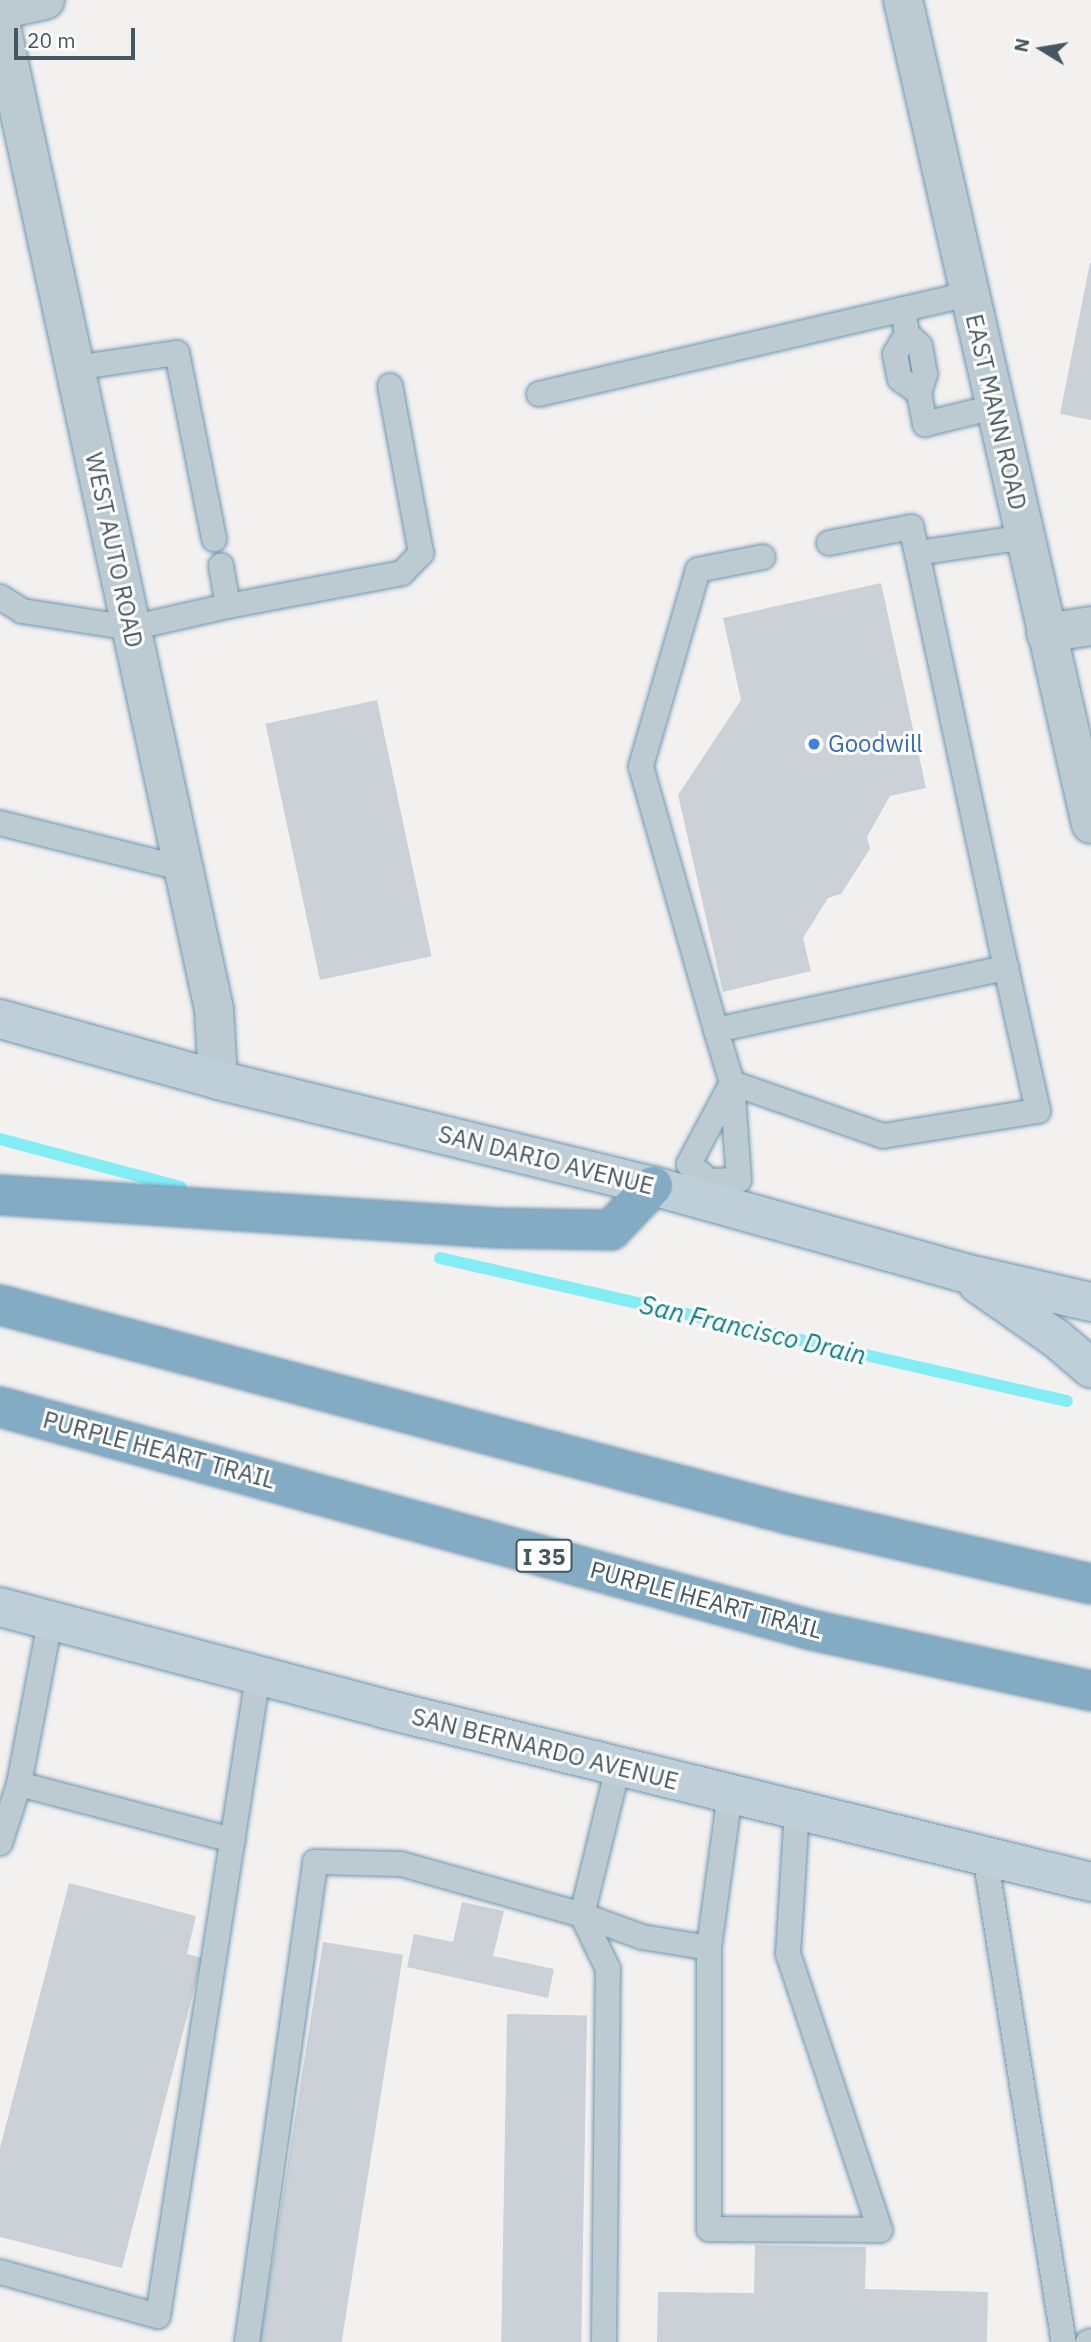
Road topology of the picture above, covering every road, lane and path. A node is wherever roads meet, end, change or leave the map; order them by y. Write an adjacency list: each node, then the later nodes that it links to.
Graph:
1 (45, 0): 3 (street)
2 (903, 0): 5 (street, EAST MANN ROAD)
3 (0, 10)
4 (0, 22): 7 (street, WEST AUTO ROAD)
5 (970, 294): 6 (lane); 10 (street, EAST MANN ROAD)
6 (903, 309): 9 (lane); 10 (lane)
7 (75, 368): 12 (lane); 20 (street, WEST AUTO ROAD)
8 (390, 386): 18 (lane)
9 (539, 394)
10 (994, 407): 11 (street, EAST MANN ROAD)
11 (1025, 537): 14 (lane); 21 (street, EAST MANN ROAD)
12 (214, 539)
13 (829, 543): 14 (lane)
14 (917, 553): 25 (lane)
15 (763, 557): 27 (lane)
16 (221, 566): 18 (lane)
17 (0, 597): 20 (lane)
18 (229, 606): 20 (lane)
19 (1091, 626): 21 (street)
20 (131, 628): 24 (street, WEST AUTO ROAD)
21 (1046, 633): 22 (street, EAST MANN ROAD)
22 (1089, 809)
23 (0, 823): 24 (lane)
24 (184, 869): 28 (street, WEST AUTO ROAD)
25 (1006, 968): 27 (lane); 29 (lane)
26 (0, 1020): 28 (main road, SAN DARIO AVENUE)
27 (716, 1030): 29 (lane)
28 (218, 1080): 30 (main road, SAN DARIO AVENUE)
29 (732, 1083): 31 (lane); 31 (lane)
30 (653, 1186): 31 (main road, SAN DARIO AVENUE); 32 (highway)
31 (706, 1191): 33 (main road, SAN DARIO AVENUE)
32 (0, 1195)
33 (960, 1272): 34 (main road, SAN DARIO AVENUE); 36 (main road)
34 (1091, 1302)
35 (0, 1305): 38 (highway)
36 (1091, 1368)
37 (0, 1407): 42 (highway, PURPLE HEART TRAIL / I 35)
38 (1091, 1584)
39 (0, 1607): 40 (main road, SAN BERNARDO AVENUE)
40 (50, 1620): 41 (main road, SAN BERNARDO AVENUE); 44 (lane)
41 (258, 1675): 43 (main road, SAN BERNARDO AVENUE); 47 (lane)
42 (1091, 1691)
43 (618, 1767): 45 (main road, SAN BERNARDO AVENUE); 52 (lane)
44 (19, 1784): 47 (lane); 48 (lane)
45 (730, 1794): 46 (main road, SAN BERNARDO AVENUE); 53 (lane)
46 (797, 1811): 50 (main road, SAN BERNARDO AVENUE); 53 (lane)
47 (233, 1840): 54 (lane)
48 (0, 1843)
49 (1091, 1857): 50 (main road)
50 (1003, 1861): 51 (main road, SAN BERNARDO AVENUE); 57 (lane)
51 (1091, 1882)
52 (582, 1915): 53 (lane); 55 (lane); 56 (lane)
53 (709, 1948)
54 (0, 2272)
55 (247, 2342)
56 (604, 2342)
57 (1064, 2342)

